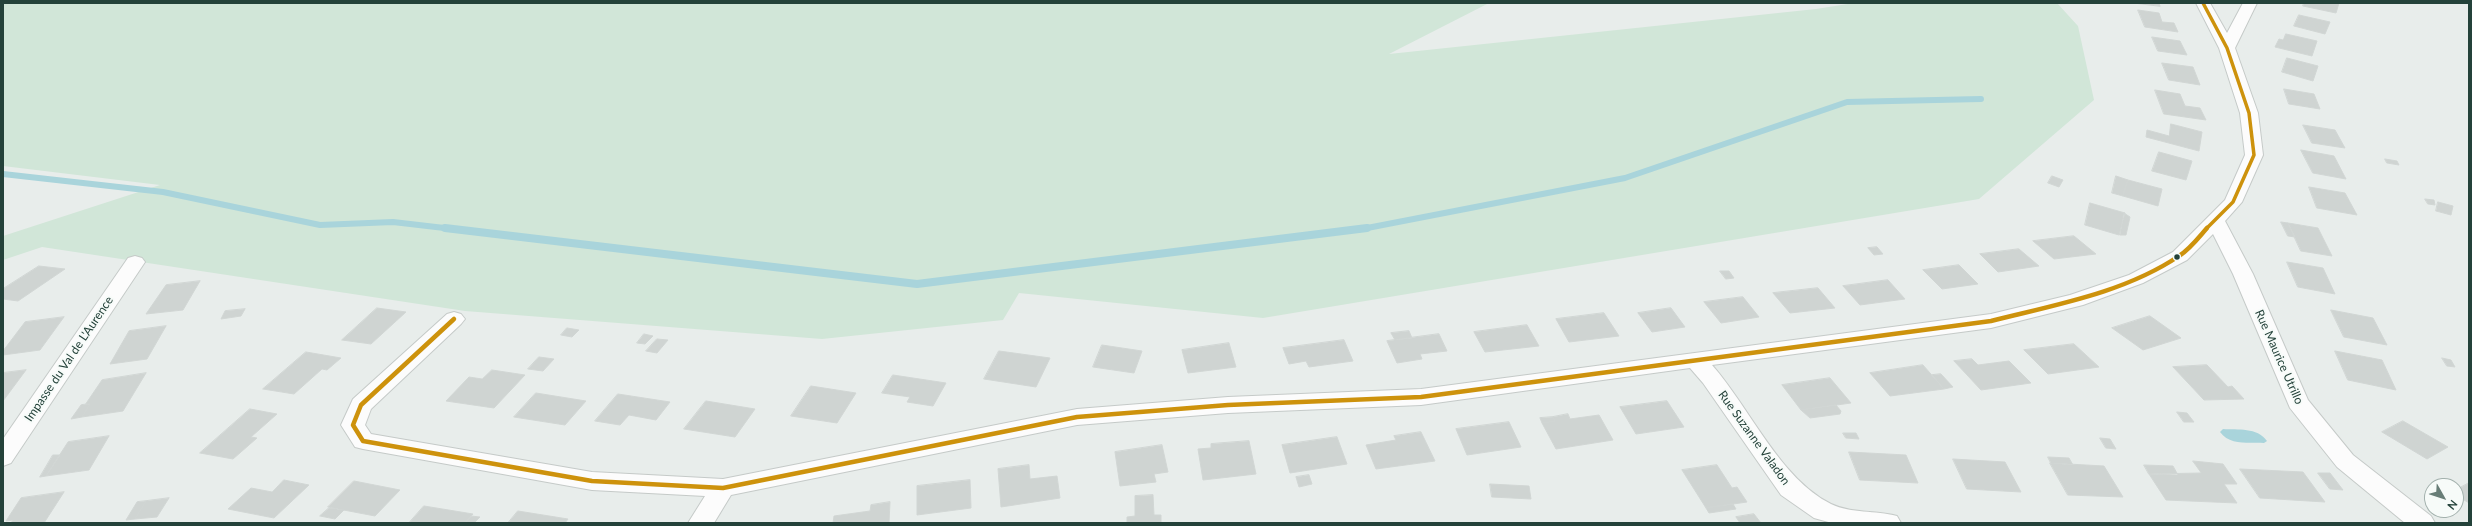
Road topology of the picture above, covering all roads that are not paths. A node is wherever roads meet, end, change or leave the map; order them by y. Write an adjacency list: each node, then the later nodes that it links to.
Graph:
1 (2203, 3): 3 (street)
2 (2250, 3): 3 (street)
3 (2227, 48): 4 (street)
4 (2216, 221): 7 (street); 12 (street, Rue Maurice Utrillo)
5 (135, 262): 8 (street, Impasse du Val de L'Aurence)
6 (454, 319): 9 (street)
7 (1696, 361): 9 (street); 11 (street, Rue Suzanne Valadon)
8 (3, 457)
9 (723, 488): 10 (street)
10 (700, 523)
11 (1888, 523)
12 (2422, 523)

